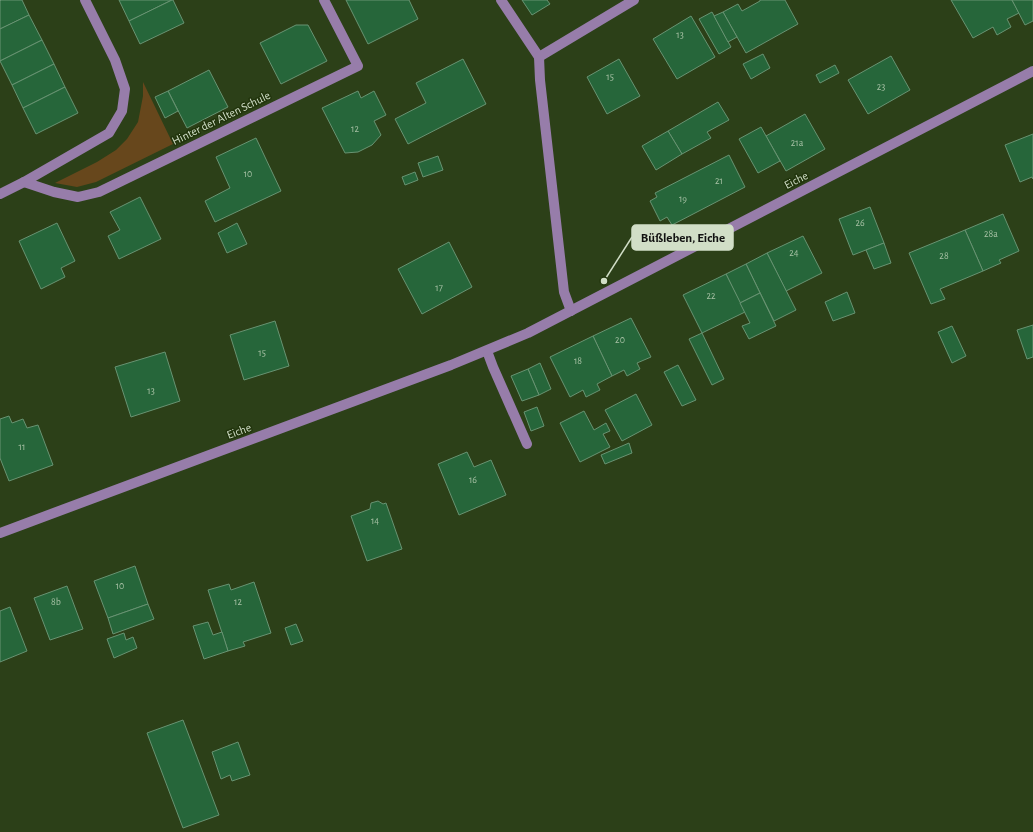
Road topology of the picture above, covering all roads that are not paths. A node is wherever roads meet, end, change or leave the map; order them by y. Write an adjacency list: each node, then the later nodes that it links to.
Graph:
1 (85, 0): 7 (street)
2 (324, 0): 7 (street, Hinter der Alten Schule)
3 (500, 0): 5 (street)
4 (634, 0): 5 (street)
5 (539, 57): 9 (street)
6 (1033, 71): 9 (street, Eiche)
7 (24, 182): 8 (street)
8 (0, 194)
9 (571, 311): 10 (street, Eiche)
10 (487, 351): 11 (street); 12 (street, Eiche)
11 (527, 444)
12 (0, 533)

